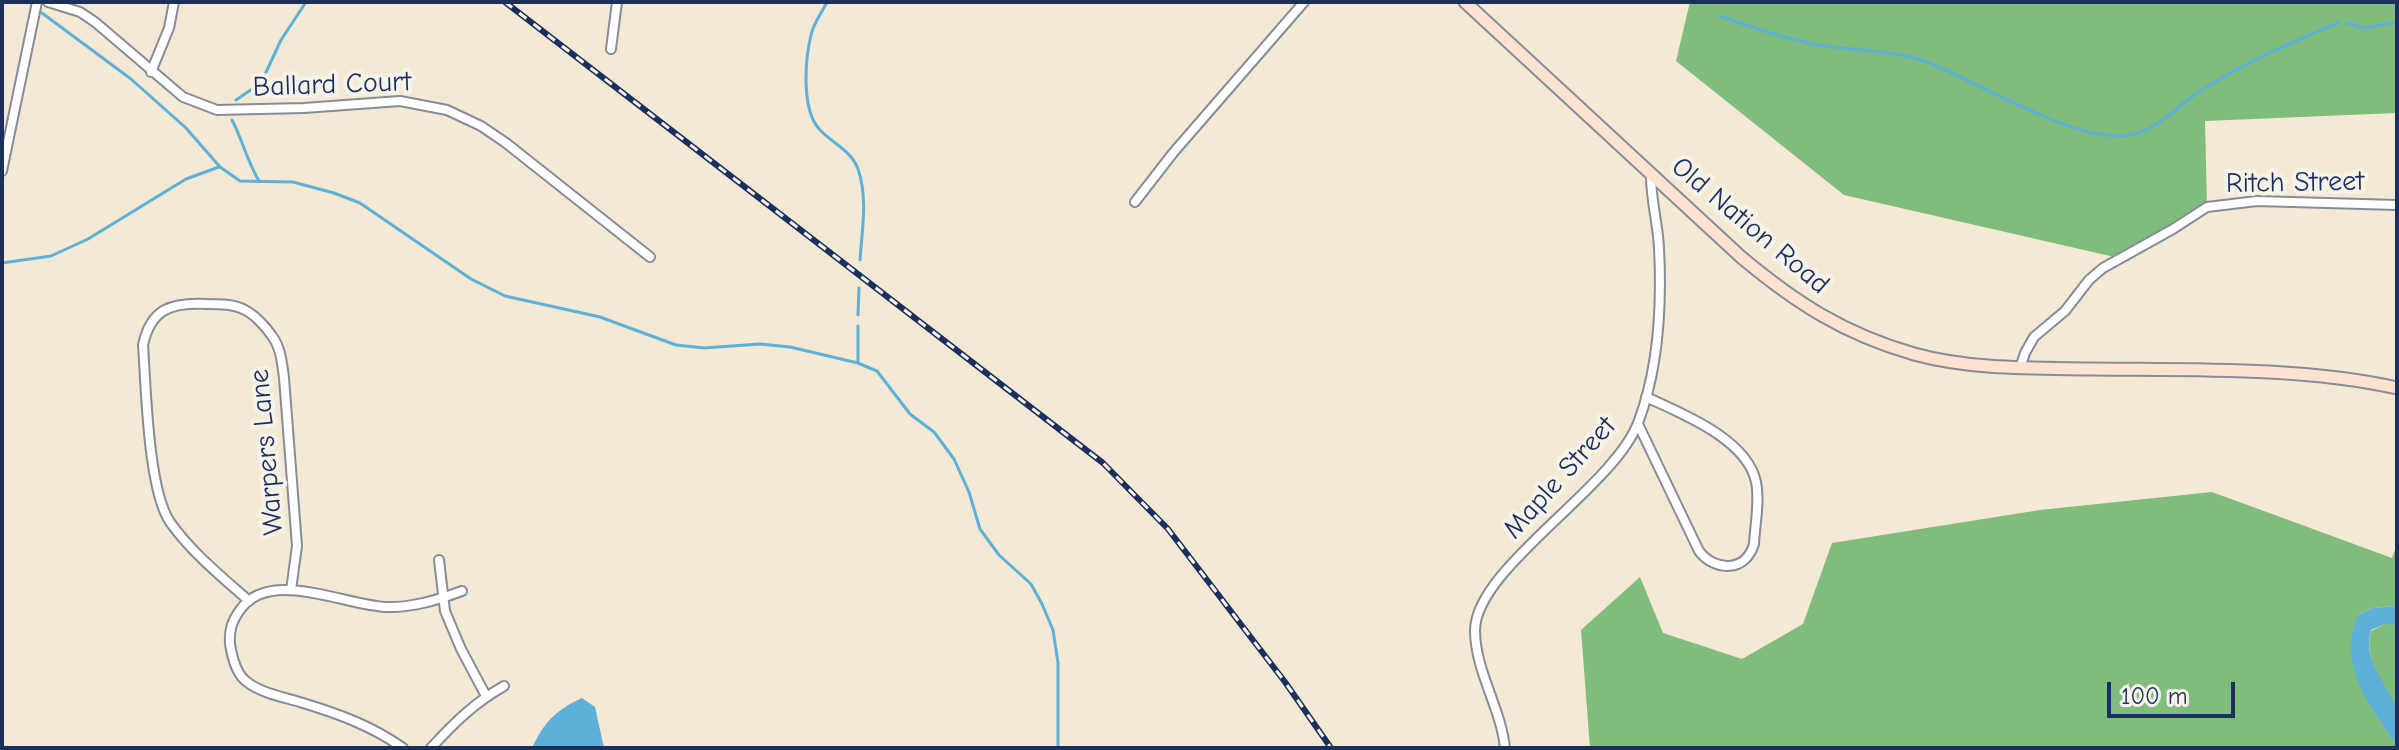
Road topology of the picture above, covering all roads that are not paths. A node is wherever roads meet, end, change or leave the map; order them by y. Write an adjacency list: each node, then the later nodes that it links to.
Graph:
1 (37, 2): 9 (street)
2 (48, 2): 8 (street, Ballard Court)
3 (174, 2): 8 (street)
4 (617, 2): 7 (street)
5 (1304, 2): 11 (street)
6 (1471, 4): 10 (main road, Old Nation Road)
7 (611, 49)
8 (151, 72): 13 (street, Ballard Court)
9 (2, 171)
10 (1651, 176): 14 (main road, Old Nation Road); 16 (street, Maple Street)
11 (1135, 202)
12 (2397, 205): 14 (street, Ritch Street)
13 (650, 257)
14 (2020, 368): 15 (main road, Old Nation Road)
15 (2397, 388)
16 (1646, 397): 17 (street, Maple Street); 17 (street)
17 (1638, 424): 27 (street, Maple Street)
18 (439, 560): 21 (street)
19 (291, 590): 21 (street); 22 (street); 22 (street, Warpers Lane)
20 (462, 591): 21 (street)
21 (442, 598): 24 (street)
22 (249, 601): 25 (street)
23 (504, 686): 24 (street)
24 (486, 696): 26 (street)
25 (403, 748)
26 (431, 748)
27 (1505, 748)

